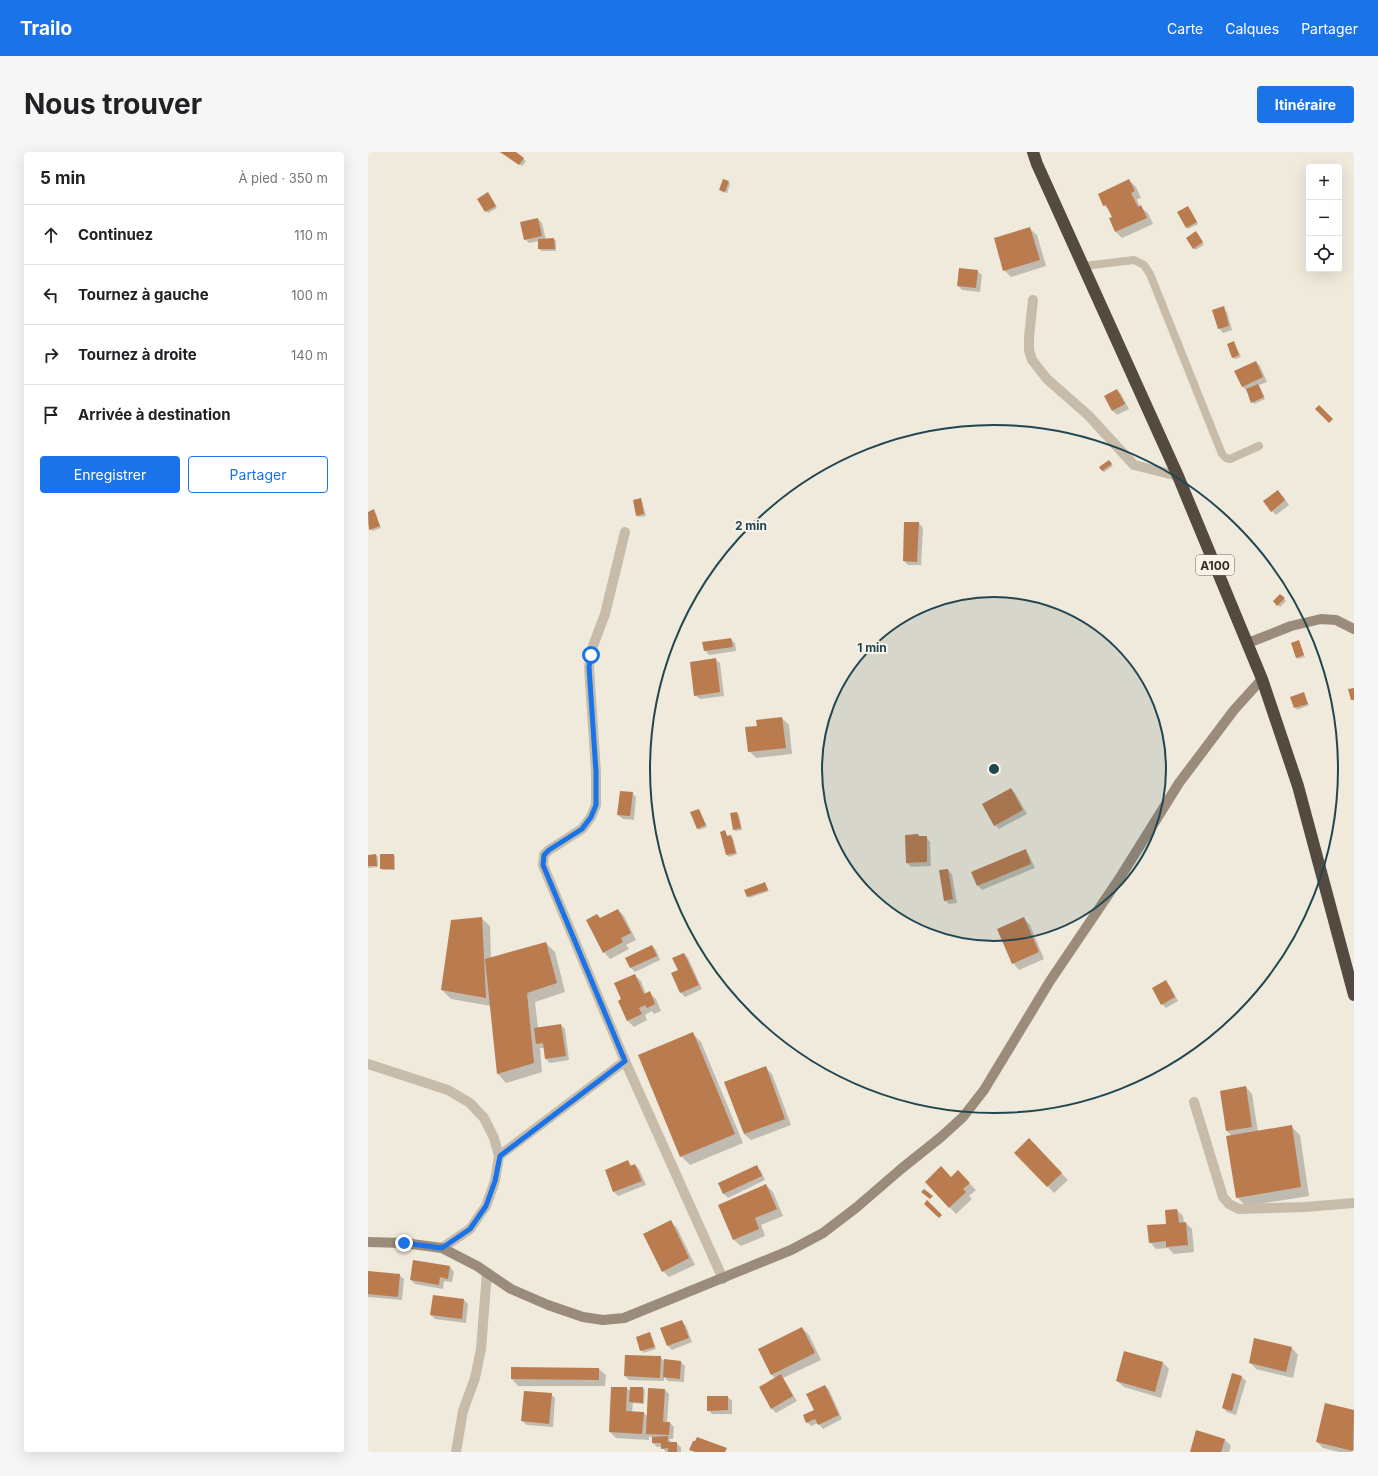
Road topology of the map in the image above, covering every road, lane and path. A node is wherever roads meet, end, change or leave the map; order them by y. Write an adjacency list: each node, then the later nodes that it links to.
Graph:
1 (1033, 152): 2 (highway, A100)
2 (1084, 266): 4 (lane); 5 (highway, A100)
3 (1033, 300): 5 (street)
4 (1259, 446)
5 (1178, 476): 8 (highway, A100)
6 (625, 532): 11 (street)
7 (1354, 629): 8 (main road)
8 (1248, 643): 9 (highway, A100)
9 (1262, 680): 10 (highway, A100); 19 (main road)
10 (1354, 995)
11 (625, 1061): 14 (street); 19 (street)
12 (368, 1064): 14 (street)
13 (1194, 1102): 15 (street)
14 (500, 1156): 17 (street)
15 (1354, 1203)
16 (368, 1242): 17 (main road)
17 (442, 1248): 18 (main road)
18 (487, 1272): 19 (main road); 20 (street)
19 (723, 1279)
20 (456, 1452)

